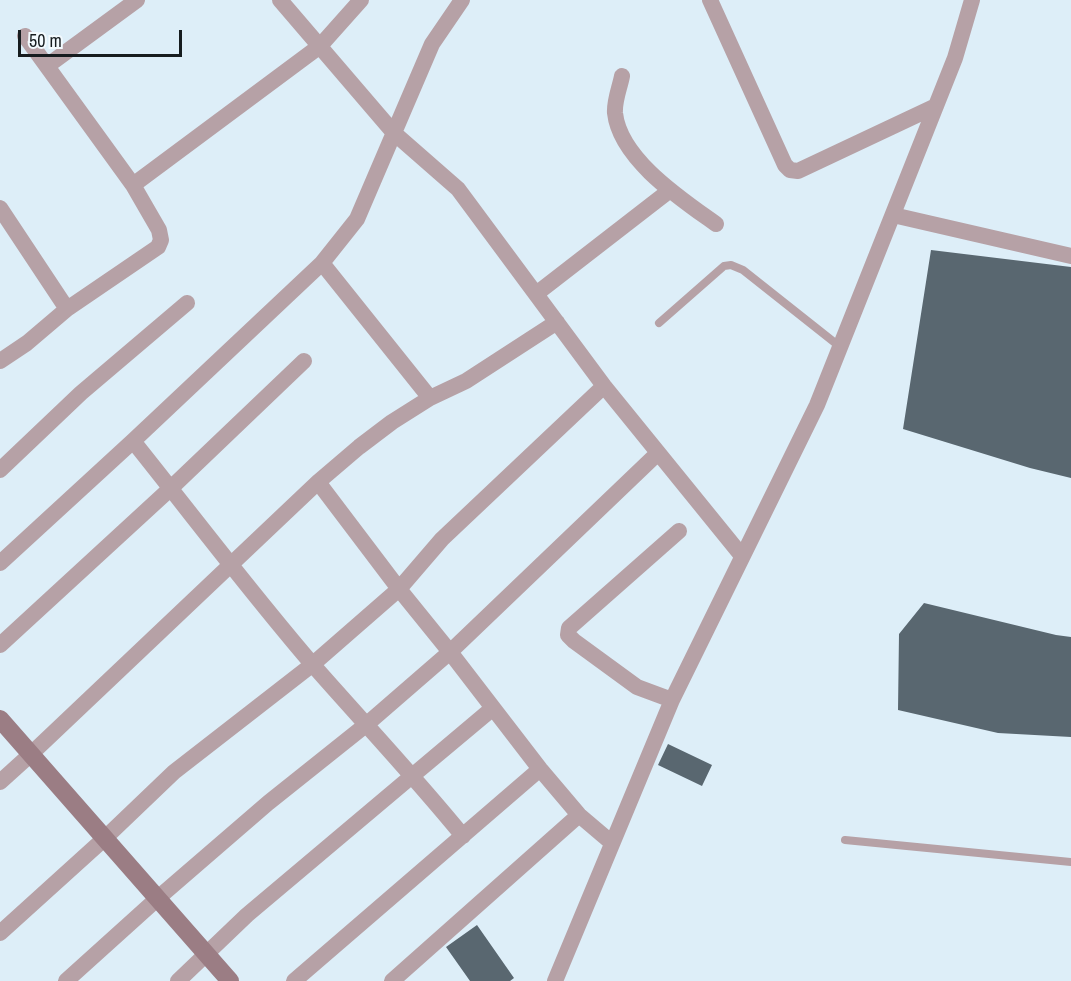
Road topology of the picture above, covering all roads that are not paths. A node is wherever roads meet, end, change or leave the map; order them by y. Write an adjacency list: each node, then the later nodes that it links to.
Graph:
1 (137, 0): 9 (street)
2 (280, 0): 8 (street)
3 (361, 0): 8 (street)
4 (462, 0): 12 (street)
5 (710, 0): 11 (street)
6 (972, 0): 11 (street)
7 (25, 36): 9 (street)
8 (320, 46): 12 (street); 13 (street)
9 (47, 66): 13 (street)
10 (622, 76): 14 (street)
11 (936, 106): 16 (street)
12 (394, 133): 19 (street); 20 (street)
13 (133, 185): 22 (street)
14 (669, 191): 17 (street); 20 (street)
15 (0, 208): 22 (street)
16 (893, 215): 18 (street); 25 (street)
17 (716, 224)
18 (1071, 256)
19 (322, 262): 29 (street); 30 (street)
20 (536, 294): 23 (street)
21 (187, 303): 32 (street)
22 (67, 309): 26 (street)
23 (557, 322): 28 (street); 29 (street)
24 (658, 323): 25 (lane)
25 (840, 346): 36 (street)
26 (0, 361)
27 (304, 361): 34 (street)
28 (604, 387): 31 (street); 39 (street)
29 (429, 398): 33 (street)
30 (134, 441): 34 (street); 37 (street)
31 (658, 453): 36 (street); 41 (street)
32 (0, 470)
33 (318, 482): 38 (street); 39 (street)
34 (171, 488): 38 (street); 40 (street)
35 (679, 531): 43 (street)
36 (742, 556): 43 (street)
37 (0, 563)
38 (230, 564): 42 (street); 47 (street)
39 (399, 589): 41 (street); 42 (street)
40 (0, 645)
41 (450, 652): 44 (street); 46 (street)
42 (313, 664): 46 (street); 53 (street)
43 (672, 699): 55 (street)
44 (493, 708): 48 (street); 49 (street)
45 (0, 719): 47 (street)
46 (367, 724): 49 (street); 57 (street)
47 (31, 754): 50 (street); 53 (street)
48 (540, 769): 51 (street); 52 (street)
49 (412, 777): 52 (street); 59 (street)
50 (0, 782)
51 (579, 815): 55 (street); 64 (street)
52 (463, 836): 63 (street)
53 (105, 838): 57 (street); 58 (street)
54 (845, 840): 56 (lane)
55 (612, 843): 65 (street)
56 (1071, 862)
57 (158, 898): 59 (street); 60 (street)
58 (0, 933)
59 (206, 954): 61 (street); 62 (street)
60 (66, 981)
61 (178, 981)
62 (230, 981)
63 (294, 981)
64 (392, 981)
65 (555, 981)

